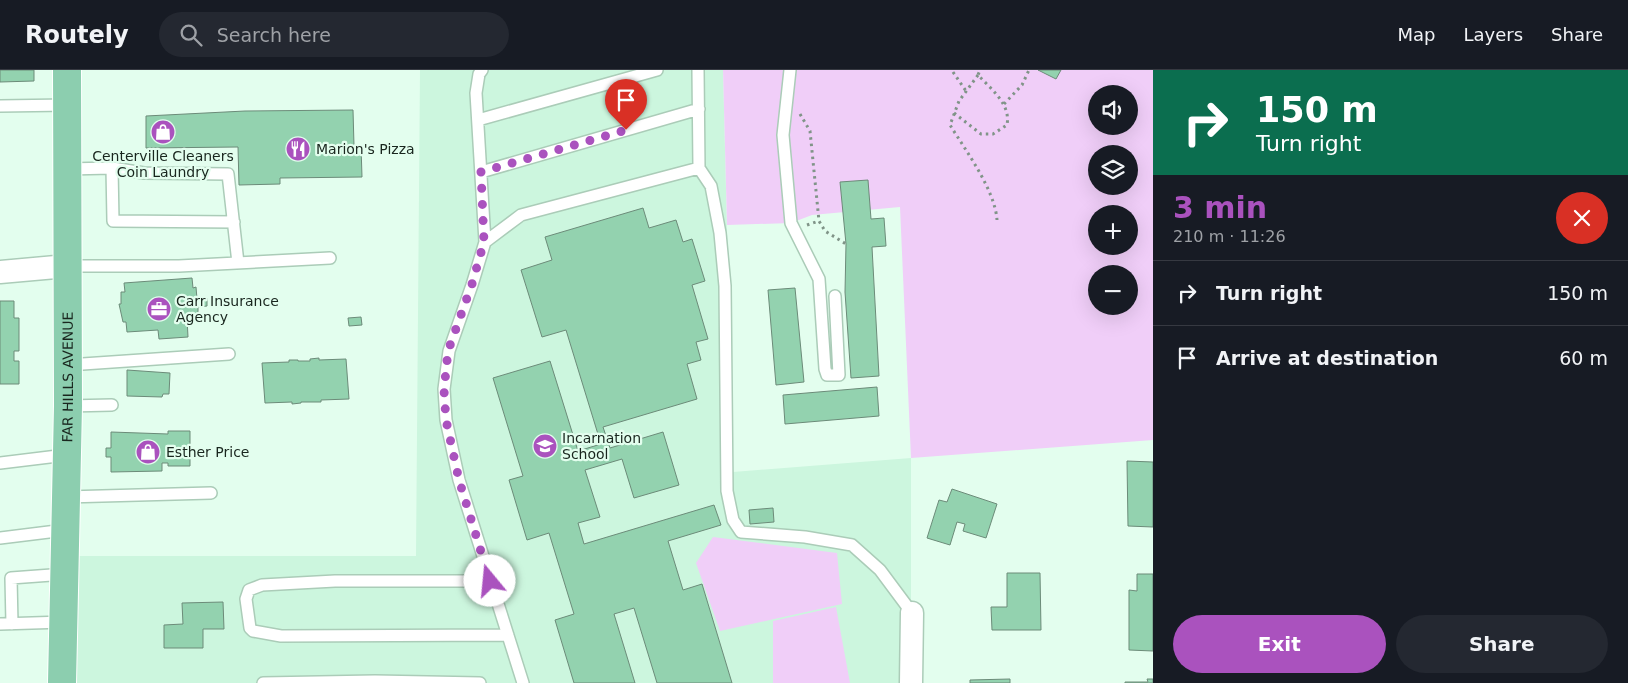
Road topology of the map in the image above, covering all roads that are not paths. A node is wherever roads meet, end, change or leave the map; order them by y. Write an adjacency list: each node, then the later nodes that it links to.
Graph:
1 (67, 70): 6 (main road, FAR HILLS AVENUE)
2 (482, 70): 9 (lane)
3 (658, 70): 9 (lane)
4 (698, 70): 8 (lane)
5 (790, 70): 20 (lane)
6 (67, 105): 7 (lane); 12 (main road, FAR HILLS AVENUE)
7 (0, 106)
8 (699, 109): 11 (lane); 13 (lane)
9 (478, 120): 13 (lane)
10 (112, 168): 12 (lane); 14 (lane); 14 (lane)
11 (699, 168): 15 (lane); 33 (lane)
12 (67, 169): 18 (main road, FAR HILLS AVENUE)
13 (481, 172): 15 (lane)
14 (234, 222): 17 (lane)
15 (484, 242): 32 (lane)
16 (330, 258): 17 (lane)
17 (238, 263): 18 (lane)
18 (68, 266): 19 (street); 22 (main road, FAR HILLS AVENUE)
19 (0, 272)
20 (835, 296)
21 (229, 354): 22 (lane)
22 (68, 365): 24 (main road, FAR HILLS AVENUE)
23 (112, 405): 24 (lane)
24 (68, 406): 25 (main road, FAR HILLS AVENUE)
25 (66, 455): 26 (lane); 28 (main road, FAR HILLS AVENUE)
26 (0, 463)
27 (211, 493): 28 (lane)
28 (66, 497): 29 (main road, FAR HILLS AVENUE)
29 (65, 530): 30 (lane); 31 (main road, FAR HILLS AVENUE)
30 (0, 538)
31 (65, 574): 34 (main road, FAR HILLS AVENUE); 36 (lane)
32 (490, 581): 37 (lane); 37 (lane)
33 (912, 613): 44 (street)
34 (64, 622): 36 (lane); 40 (main road, FAR HILLS AVENUE)
35 (0, 624): 36 (lane)
36 (12, 624)
37 (508, 635): 43 (lane)
38 (376, 682): 39 (lane); 41 (lane)
39 (431, 682): 42 (lane)
40 (62, 683)
41 (263, 683)
42 (480, 683)
43 (523, 683)
44 (911, 683)

